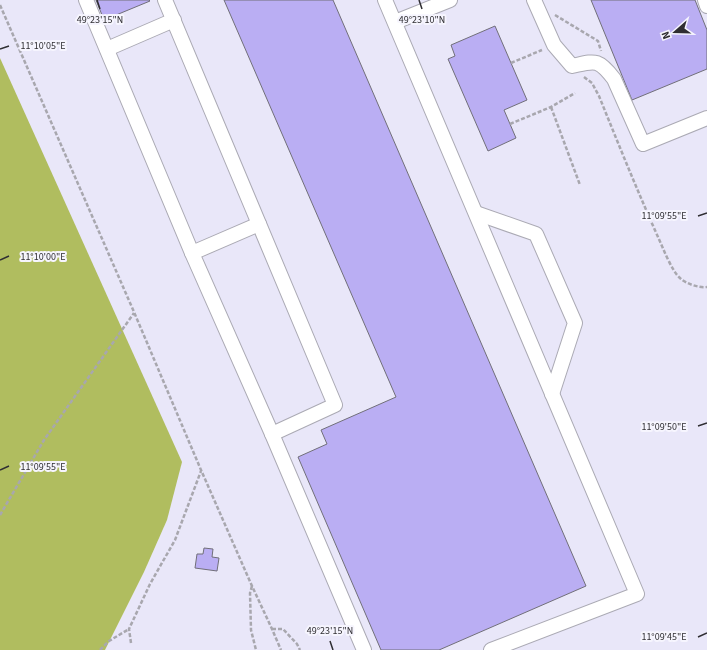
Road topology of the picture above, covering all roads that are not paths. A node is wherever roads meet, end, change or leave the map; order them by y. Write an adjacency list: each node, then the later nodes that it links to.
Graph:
1 (86, 0): 10 (street)
2 (165, 0): 8 (street)
3 (386, 0): 9 (street)
4 (450, 0): 9 (street)
5 (534, 0): 11 (street)
6 (705, 0): 7 (street)
7 (707, 6)
8 (174, 20): 10 (street); 13 (street)
9 (395, 22): 12 (street)
10 (107, 49): 14 (street)
11 (707, 118)
12 (476, 213): 15 (street); 15 (street)
13 (259, 224): 14 (street); 16 (street)
14 (192, 253): 16 (street)
15 (552, 394): 18 (street)
16 (272, 434): 17 (street)
17 (364, 650)
18 (491, 650)

